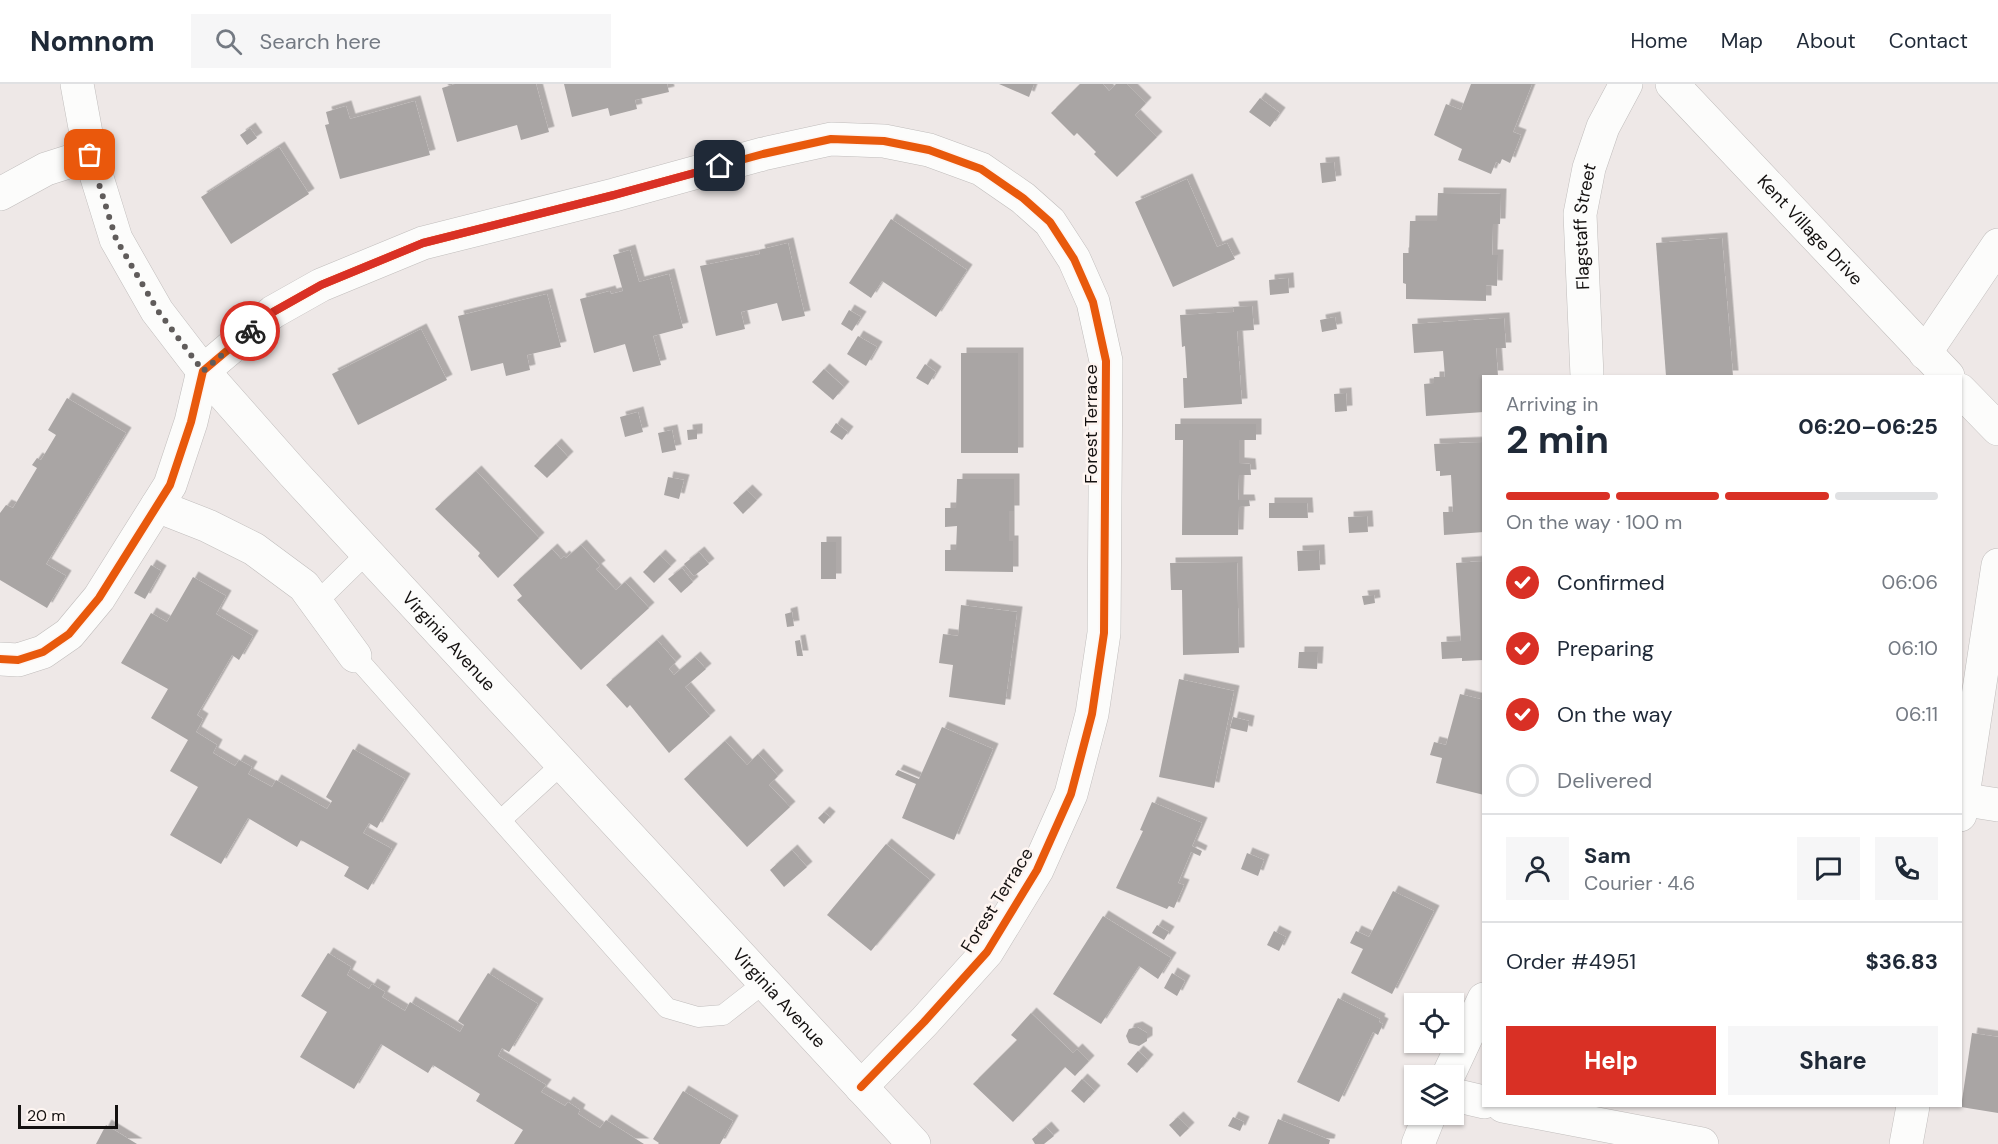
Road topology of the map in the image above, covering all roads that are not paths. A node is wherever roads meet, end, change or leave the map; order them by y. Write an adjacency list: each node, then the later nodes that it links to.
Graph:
1 (77, 84): 4 (street, Virginia Avenue)
2 (1626, 84): 9 (street, Flagstaff Street)
3 (1672, 84): 7 (street, Kent Village Drive)
4 (90, 155): 5 (street); 8 (street, Virginia Avenue)
5 (0, 194)
6 (1998, 245): 7 (street)
7 (1925, 353): 10 (street, Kent Village Drive)
8 (203, 371): 13 (street); 14 (street, Virginia Avenue); 27 (street, Forest Terrace)
9 (1587, 375)
10 (1947, 375)
11 (1962, 392): 12 (street)
12 (1998, 429)
13 (157, 506): 16 (street); 18 (street)
14 (367, 553): 16 (lane); 19 (street, Virginia Avenue)
15 (1998, 565): 20 (street)
16 (316, 603): 17 (street)
17 (355, 656): 23 (lane)
18 (0, 659)
19 (562, 764): 23 (lane); 24 (street, Virginia Avenue)
20 (1962, 799)
21 (1962, 805): 22 (street)
22 (1998, 805)
23 (501, 820): 24 (lane)
24 (765, 983): 27 (street, Virginia Avenue)
25 (1482, 1003): 26 (street)
26 (1453, 1065)
27 (861, 1087): 33 (street, Virginia Avenue)
28 (1464, 1097): 29 (street)
29 (1482, 1101)
30 (1508, 1107): 35 (street)
31 (1913, 1107): 36 (street)
32 (1426, 1125): 34 (street)
33 (914, 1144)
34 (1418, 1144)
35 (1702, 1144)
36 (1906, 1144)

